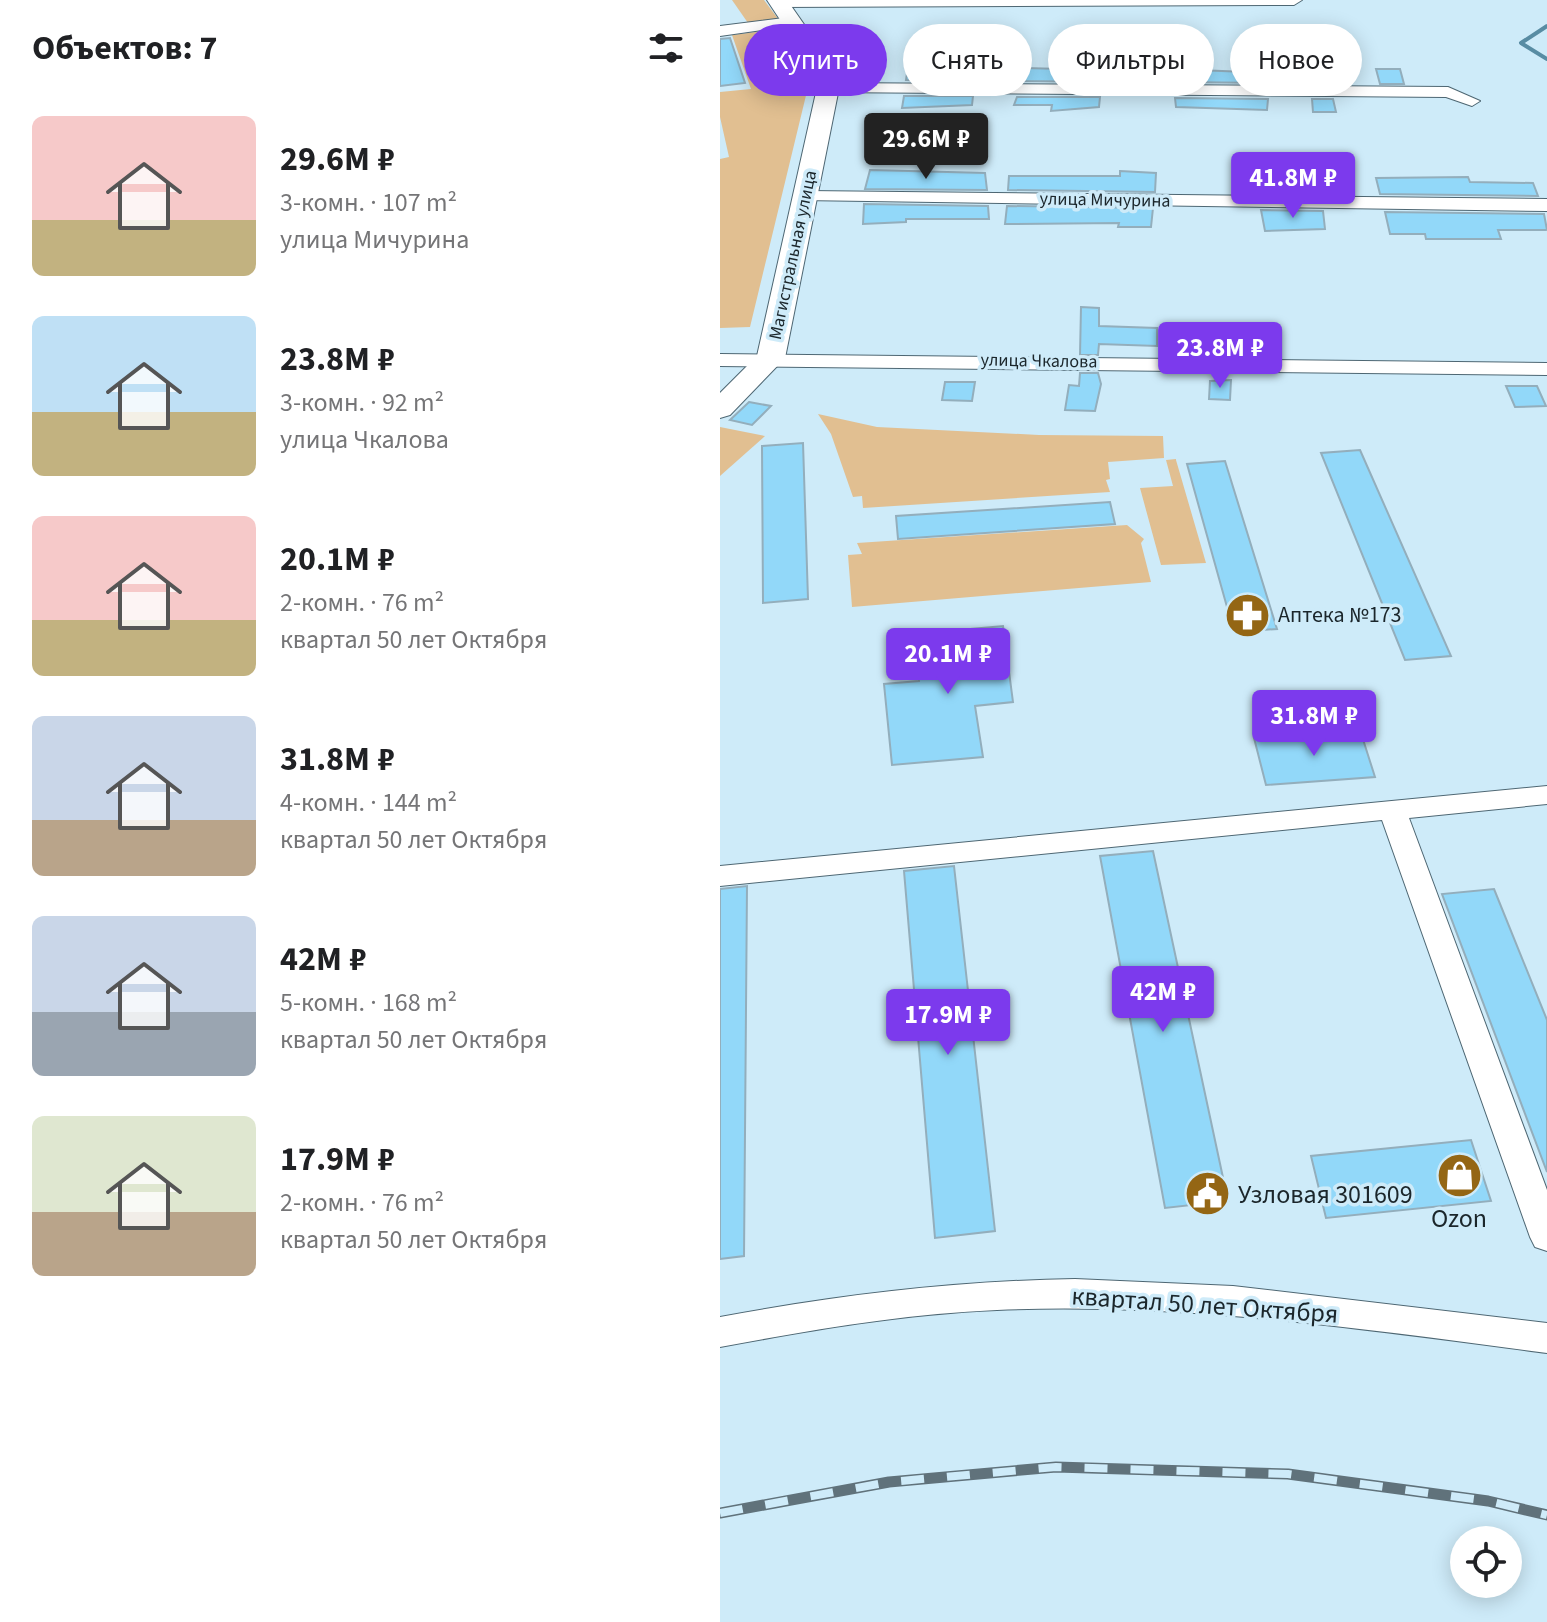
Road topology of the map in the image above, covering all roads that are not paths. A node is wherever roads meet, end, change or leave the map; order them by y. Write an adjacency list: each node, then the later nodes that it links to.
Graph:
1 (1294, 0): 2 (street)
2 (783, 8): 3 (street)
3 (720, 31)
4 (887, 88): 6 (street)
5 (826, 96): 7 (main road, Магистральная улица)
6 (1472, 101)
7 (807, 196): 8 (street, улица Мичурина); 9 (main road, Магистральная улица)
8 (1547, 205)
9 (771, 358): 10 (street, улица Чкалова); 11 (street, улица Чкалова); 12 (main road, Магистральная улица)
10 (720, 360)
11 (1547, 369)
12 (720, 409)
13 (1547, 795): 14 (street)
14 (1393, 811): 15 (street); 16 (street)
15 (720, 876)
16 (1547, 1237)
17 (720, 1332): 18 (street, квартал 50 лет Октября)
18 (1547, 1338)

